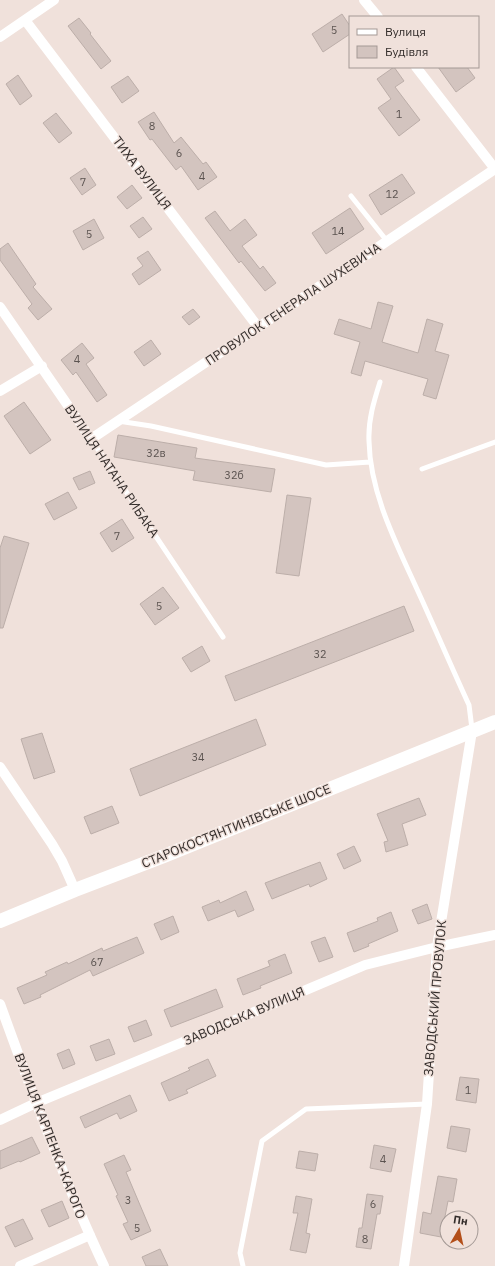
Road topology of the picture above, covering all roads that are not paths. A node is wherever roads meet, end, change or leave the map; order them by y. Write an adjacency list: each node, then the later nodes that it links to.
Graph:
1 (54, 0): 4 (street)
2 (364, 0): 3 (street)
3 (377, 16)
4 (25, 20): 5 (street); 11 (street, ТИХА ВУЛИЦЯ)
5 (0, 37)
6 (417, 68): 7 (street)
7 (495, 169): 9 (street, ПРОВУЛОК ГЕНЕРАЛА ШУХЕВИЧА)
8 (351, 196): 9 (lane)
9 (387, 241): 11 (street, ПРОВУЛОК ГЕНЕРАЛА ШУХЕВИЧА)
10 (0, 307): 12 (street, ВУЛИЦЯ НАТАНА РИБАКА)
11 (258, 327): 15 (street, ПРОВУЛОК ГЕНЕРАЛА ШУХЕВИЧА)
12 (42, 366): 14 (street); 16 (street, ВУЛИЦЯ НАТАНА РИБАКА)
13 (380, 382): 18 (lane)
14 (0, 391)
15 (118, 421): 16 (street, ПРОВУЛОК ГЕНЕРАЛА ШУХЕВИЧА); 18 (lane)
16 (91, 439): 20 (lane, ВУЛИЦЯ НАТАНА РИБАКА)
17 (495, 442): 19 (lane)
18 (370, 462): 22 (lane)
19 (422, 469)
20 (223, 637)
21 (495, 722): 22 (main road, СТАРОКОСТЯНТИНІВСЬКЕ ШОСЕ)
22 (472, 731): 24 (main road, СТАРОКОСТЯНТИНІВСЬКЕ ШОСЕ); 27 (street, ЗАВОДСЬКИЙ ПРОВУЛОК)
23 (0, 767): 24 (street)
24 (75, 890): 25 (main road, СТАРОКОСТЯНТИНІВСЬКЕ ШОСЕ)
25 (0, 921)
26 (495, 935): 27 (street, ЗАВОДСЬКА ВУЛИЦЯ)
27 (437, 946): 29 (street, ЗАВОДСЬКА ВУЛИЦЯ); 30 (street, ЗАВОДСЬКИЙ ПРОВУЛОК)
28 (0, 1004): 29 (street, ВУЛИЦЯ КАРПЕНКА-КАРОГО)
29 (36, 1103): 31 (street, ЗАВОДСЬКА ВУЛИЦЯ); 32 (street, ВУЛИЦЯ КАРПЕНКА-КАРОГО)
30 (426, 1104): 35 (lane); 36 (street, ЗАВОДСЬКИЙ ПРОВУЛОК)
31 (0, 1120)
32 (90, 1235): 33 (street); 34 (street, ВУЛИЦЯ КАРПЕНКА-КАРОГО)
33 (20, 1266)
34 (104, 1266)
35 (243, 1266)
36 (404, 1266)

